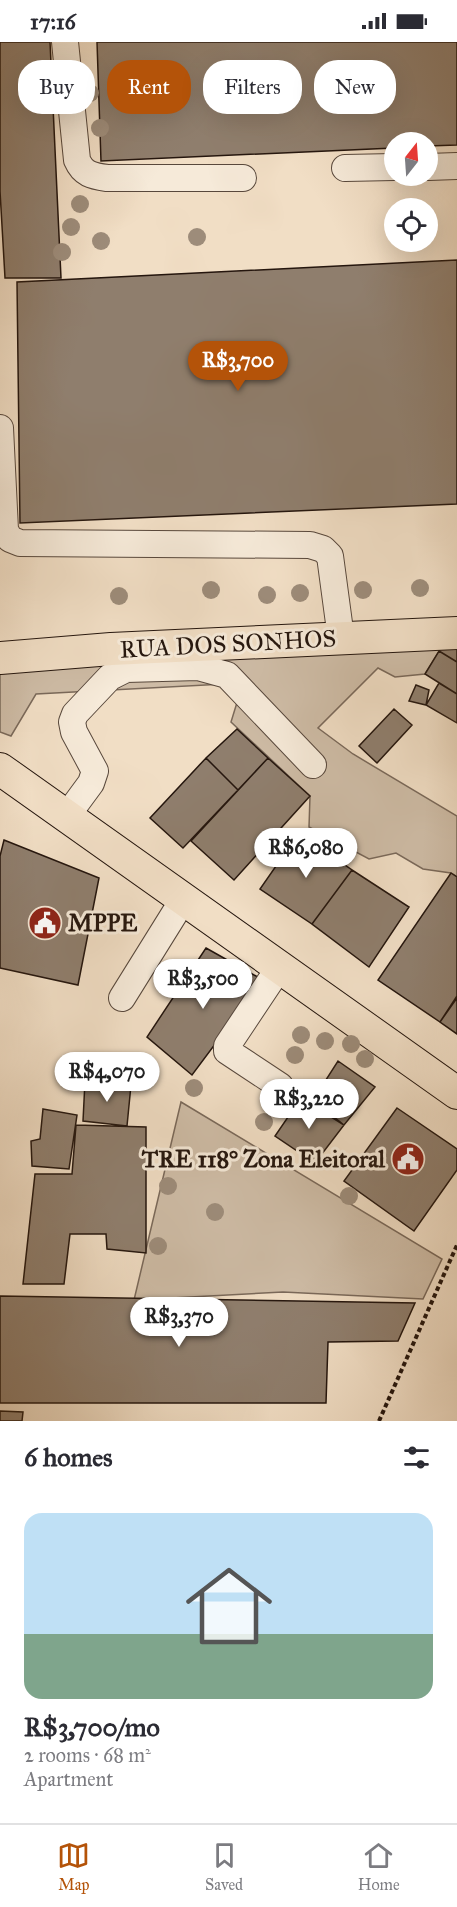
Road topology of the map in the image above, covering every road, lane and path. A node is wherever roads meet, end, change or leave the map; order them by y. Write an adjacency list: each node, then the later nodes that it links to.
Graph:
1 (65, 42): 6 (lane)
2 (438, 166): 3 (lane)
3 (457, 166)
4 (384, 167): 5 (lane)
5 (345, 168)
6 (243, 178)
7 (0, 428): 9 (lane)
8 (457, 633): 9 (main road, RUA DOS SONHOS)
9 (341, 638): 10 (main road, RUA DOS SONHOS)
10 (0, 658)
11 (314, 765): 13 (lane)
12 (0, 769): 13 (main road)
13 (66, 817): 14 (main road)
14 (183, 900): 15 (main road); 16 (lane)
15 (279, 968): 17 (lane); 18 (main road)
16 (122, 998)
17 (280, 1086)
18 (457, 1094)
19 (457, 1245): 20 (path)
20 (379, 1421)

